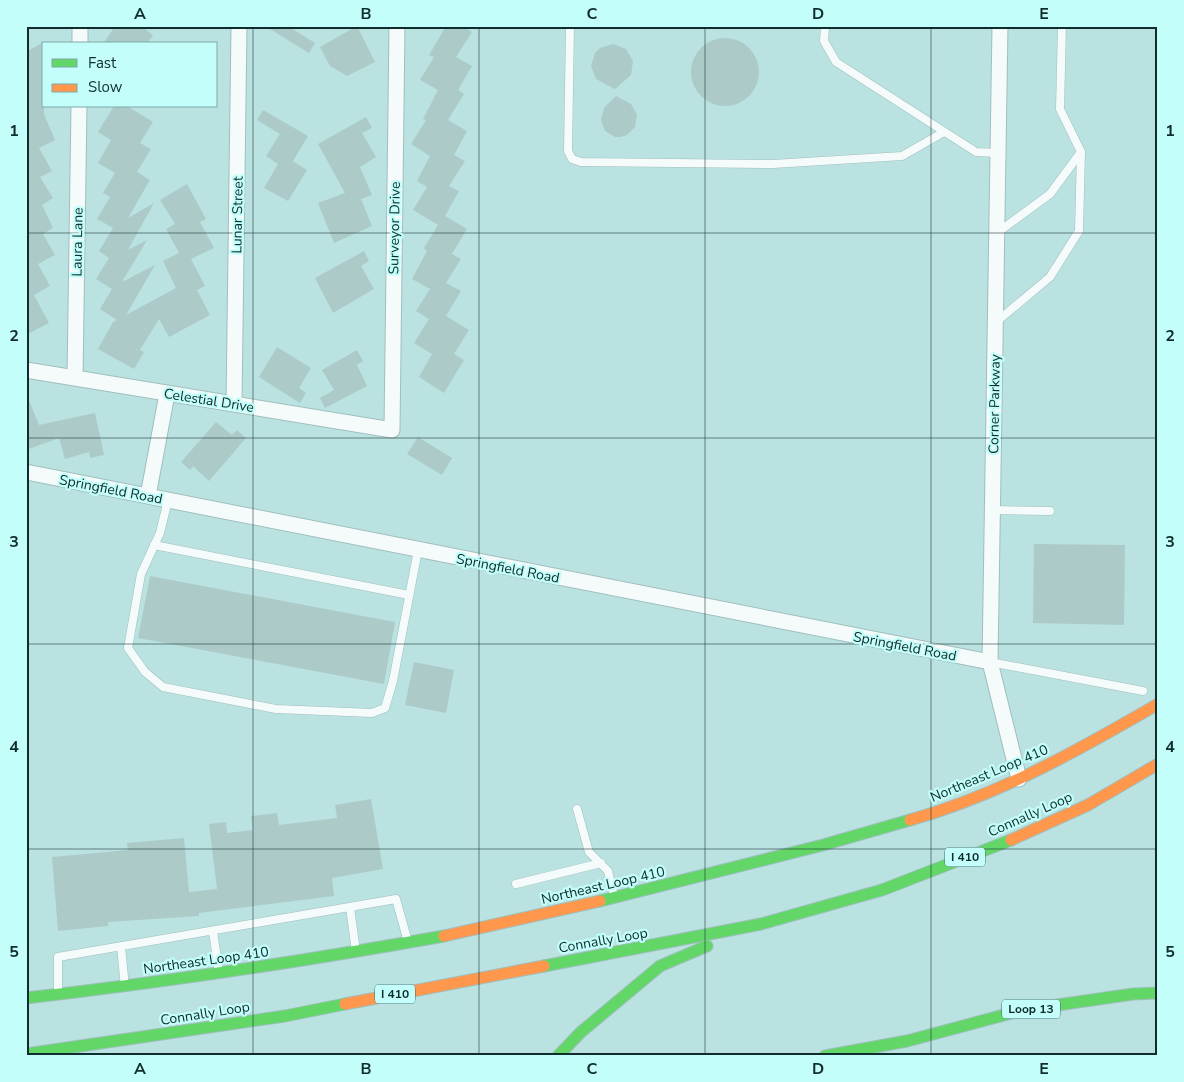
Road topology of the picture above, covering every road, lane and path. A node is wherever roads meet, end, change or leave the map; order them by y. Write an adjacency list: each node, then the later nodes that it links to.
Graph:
1 (80, 26): 8 (street)
2 (239, 26): 18 (street, Lunar Street)
3 (397, 26): 19 (street, Surveyor Drive)
4 (570, 26): 10 (lane)
5 (825, 26): 10 (lane)
6 (1000, 26): 12 (street, Corner Parkway)
7 (1062, 26): 11 (lane)
8 (80, 42)
9 (79, 108): 16 (street, Laura Lane)
10 (944, 132): 12 (lane)
11 (1081, 152): 13 (lane); 14 (lane)
12 (998, 153): 13 (street, Corner Parkway)
13 (997, 233): 14 (street, Corner Parkway)
14 (995, 323): 23 (street, Corner Parkway)
15 (26, 370): 16 (street, Celestial Drive)
16 (75, 378): 17 (street, Celestial Drive)
17 (167, 394): 18 (street, Celestial Drive); 21 (street)
18 (234, 404): 19 (street, Celestial Drive)
19 (392, 430)
20 (26, 472): 21 (street, Springfield Road)
21 (148, 496): 22 (street, Springfield Road)
22 (168, 500): 25 (lane); 26 (street, Springfield Road)
23 (992, 510): 24 (lane); 28 (street, Corner Parkway)
24 (1050, 511)
25 (154, 545): 27 (lane); 27 (lane)
26 (418, 550): 27 (lane); 28 (street, Springfield Road)
27 (409, 595)
28 (990, 662): 29 (lane); 32 (street, Corner Parkway)
29 (1143, 691)
30 (1158, 704): 32 (main road, Northeast Loop 410)
31 (1158, 764): 38 (main road, Connally Loop / I 410)
32 (1019, 779): 36 (main road, Northeast Loop 410)
33 (577, 809): 34 (lane)
34 (601, 863): 35 (lane); 36 (lane)
35 (516, 884)
36 (615, 898): 40 (main road, Northeast Loop 410)
37 (350, 907): 39 (lane); 40 (lane); 42 (lane)
38 (761, 924): 49 (main road, Connally Loop / I 410); 50 (main road)
39 (213, 930): 41 (lane); 43 (lane)
40 (408, 942): 42 (main road, Northeast Loop 410)
41 (121, 947): 44 (lane); 46 (lane)
42 (356, 952): 43 (main road, Northeast Loop 410)
43 (219, 974): 44 (main road, Northeast Loop 410)
44 (125, 987): 46 (main road, Northeast Loop 410)
45 (1158, 993): 48 (main road, Loop 13)
46 (58, 995): 47 (main road, Northeast Loop 410)
47 (26, 998)
48 (907, 1041): 51 (main road, Loop 13); 52 (main road)
49 (26, 1054)
50 (558, 1056)
51 (826, 1056)
52 (869, 1056)

